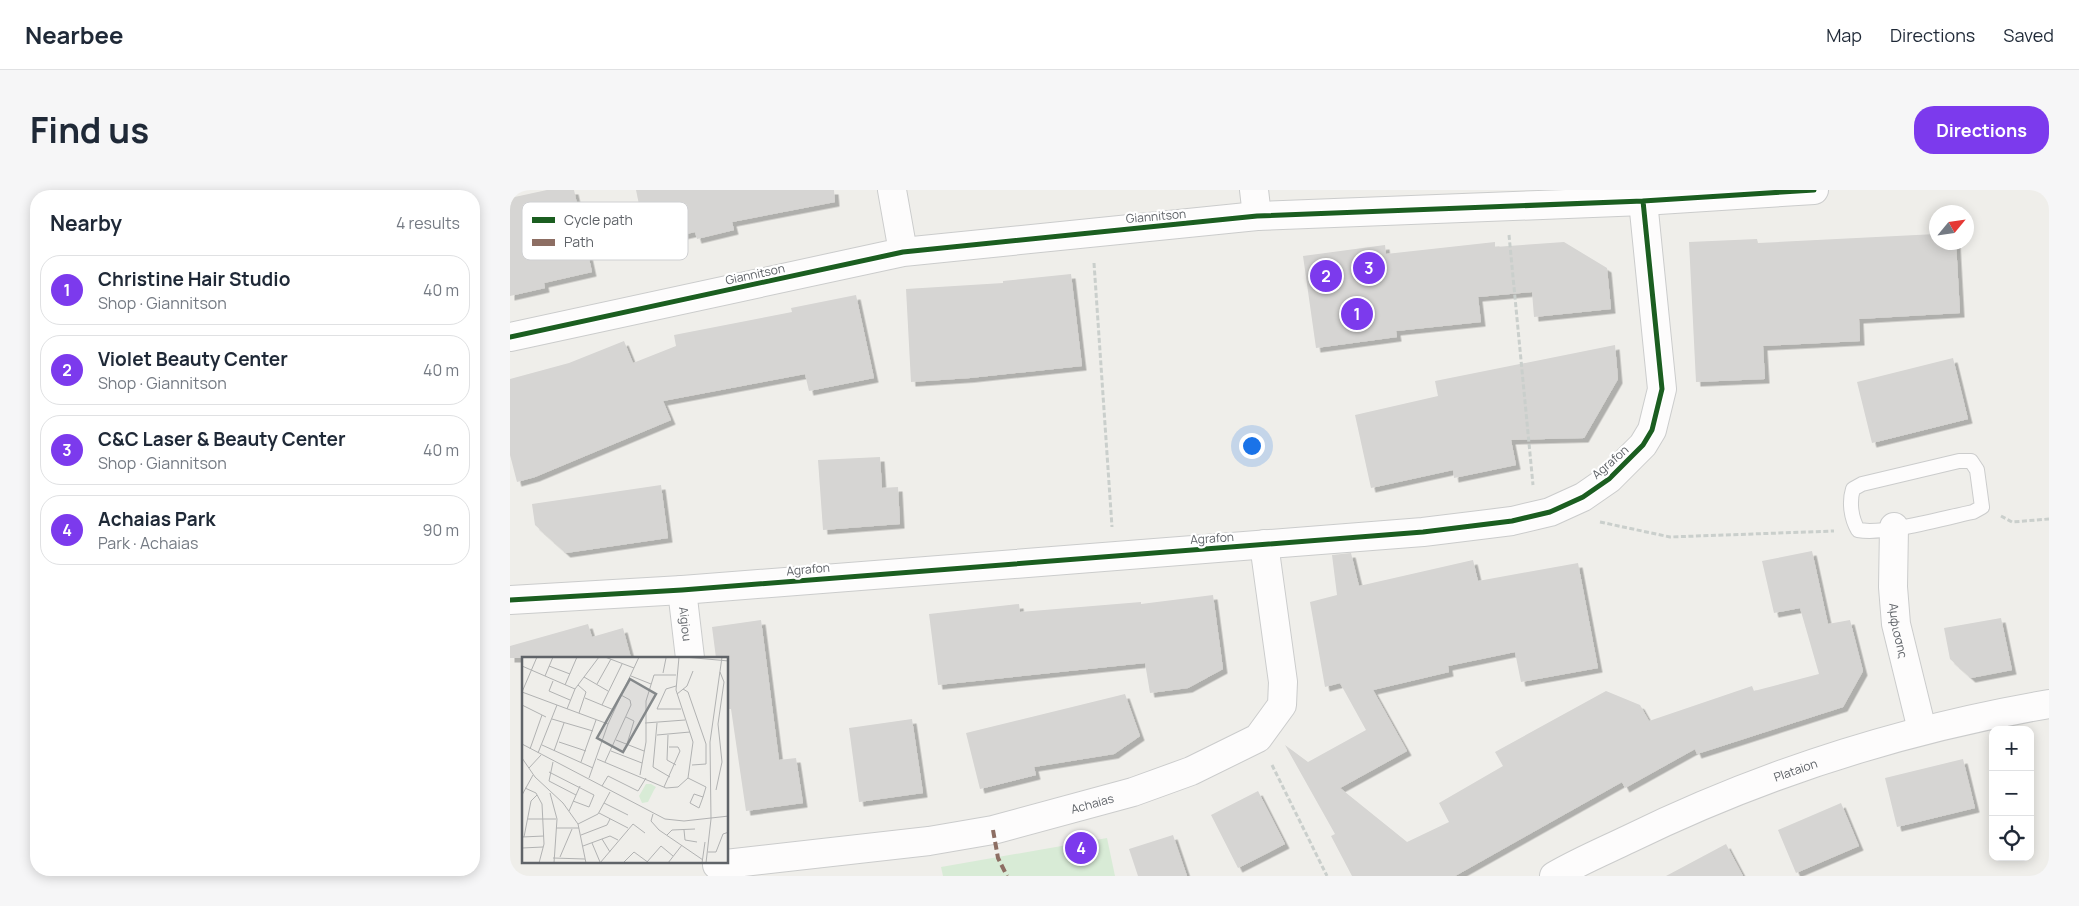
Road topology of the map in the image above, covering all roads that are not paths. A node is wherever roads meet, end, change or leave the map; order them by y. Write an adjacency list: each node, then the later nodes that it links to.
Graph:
1 (892, 190): 6 (street)
2 (1254, 190): 5 (street)
3 (1814, 190): 4 (street, Giannitson)
4 (1643, 201): 5 (street, Giannitson); 9 (street, Agrafon)
5 (1258, 216): 6 (street, Giannitson)
6 (903, 252): 7 (street, Giannitson)
7 (510, 338)
8 (1894, 527): 8 (lane); 14 (street, Αμφισσης)
9 (1264, 544): 10 (street, Agrafon); 15 (street, Achaias)
10 (682, 590): 11 (street, Agrafon); 12 (street, Aigiou)
11 (510, 600)
12 (690, 657)
13 (2049, 704): 14 (street, Plataion)
14 (1922, 730): 16 (street, Plataion)
15 (717, 868)
16 (1554, 876)

